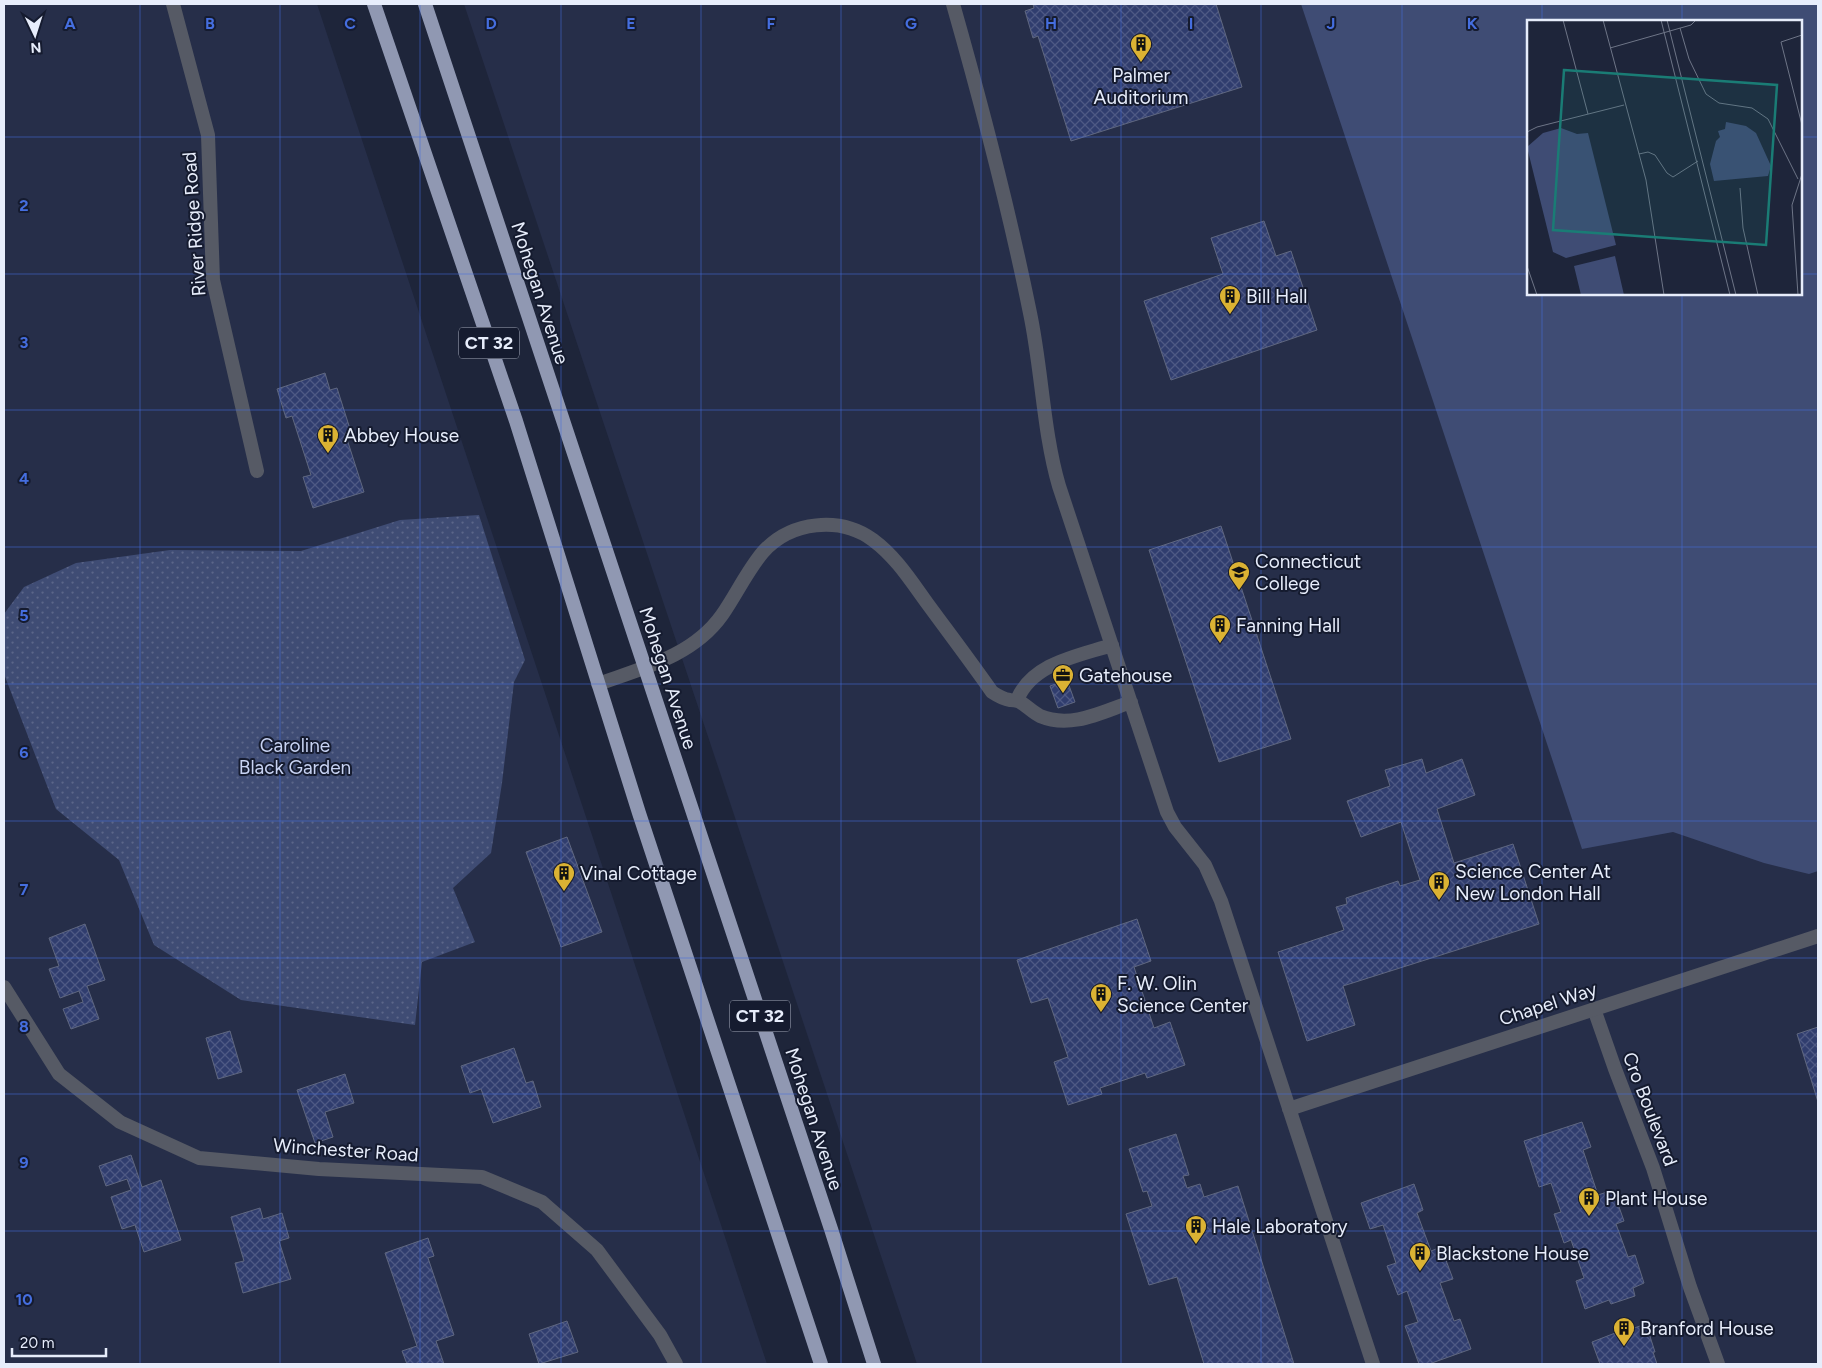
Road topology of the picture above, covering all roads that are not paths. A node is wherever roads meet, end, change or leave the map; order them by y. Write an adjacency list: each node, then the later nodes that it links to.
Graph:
1 (173, 4): 5 (street, River Ridge Road)
2 (374, 4): 8 (highway, CT 32)
3 (424, 4): 7 (highway, Mohegan Avenue / CT 32)
4 (953, 4): 6 (street)
5 (257, 471)
6 (1112, 645): 9 (street); 10 (street)
7 (645, 668): 8 (street); 9 (street); 17 (highway, Mohegan Avenue / CT 32)
8 (598, 684): 16 (highway, CT 32)
9 (1017, 700): 10 (street)
10 (1130, 702): 14 (street)
11 (1818, 936): 13 (street, Chapel Way)
12 (4, 987): 15 (street, Winchester Road)
13 (1594, 1009): 14 (street, Chapel Way); 19 (street, Cro Boulevard)
14 (1289, 1109): 18 (street)
15 (676, 1364)
16 (821, 1364)
17 (874, 1364)
18 (1373, 1364)
19 (1718, 1364)

